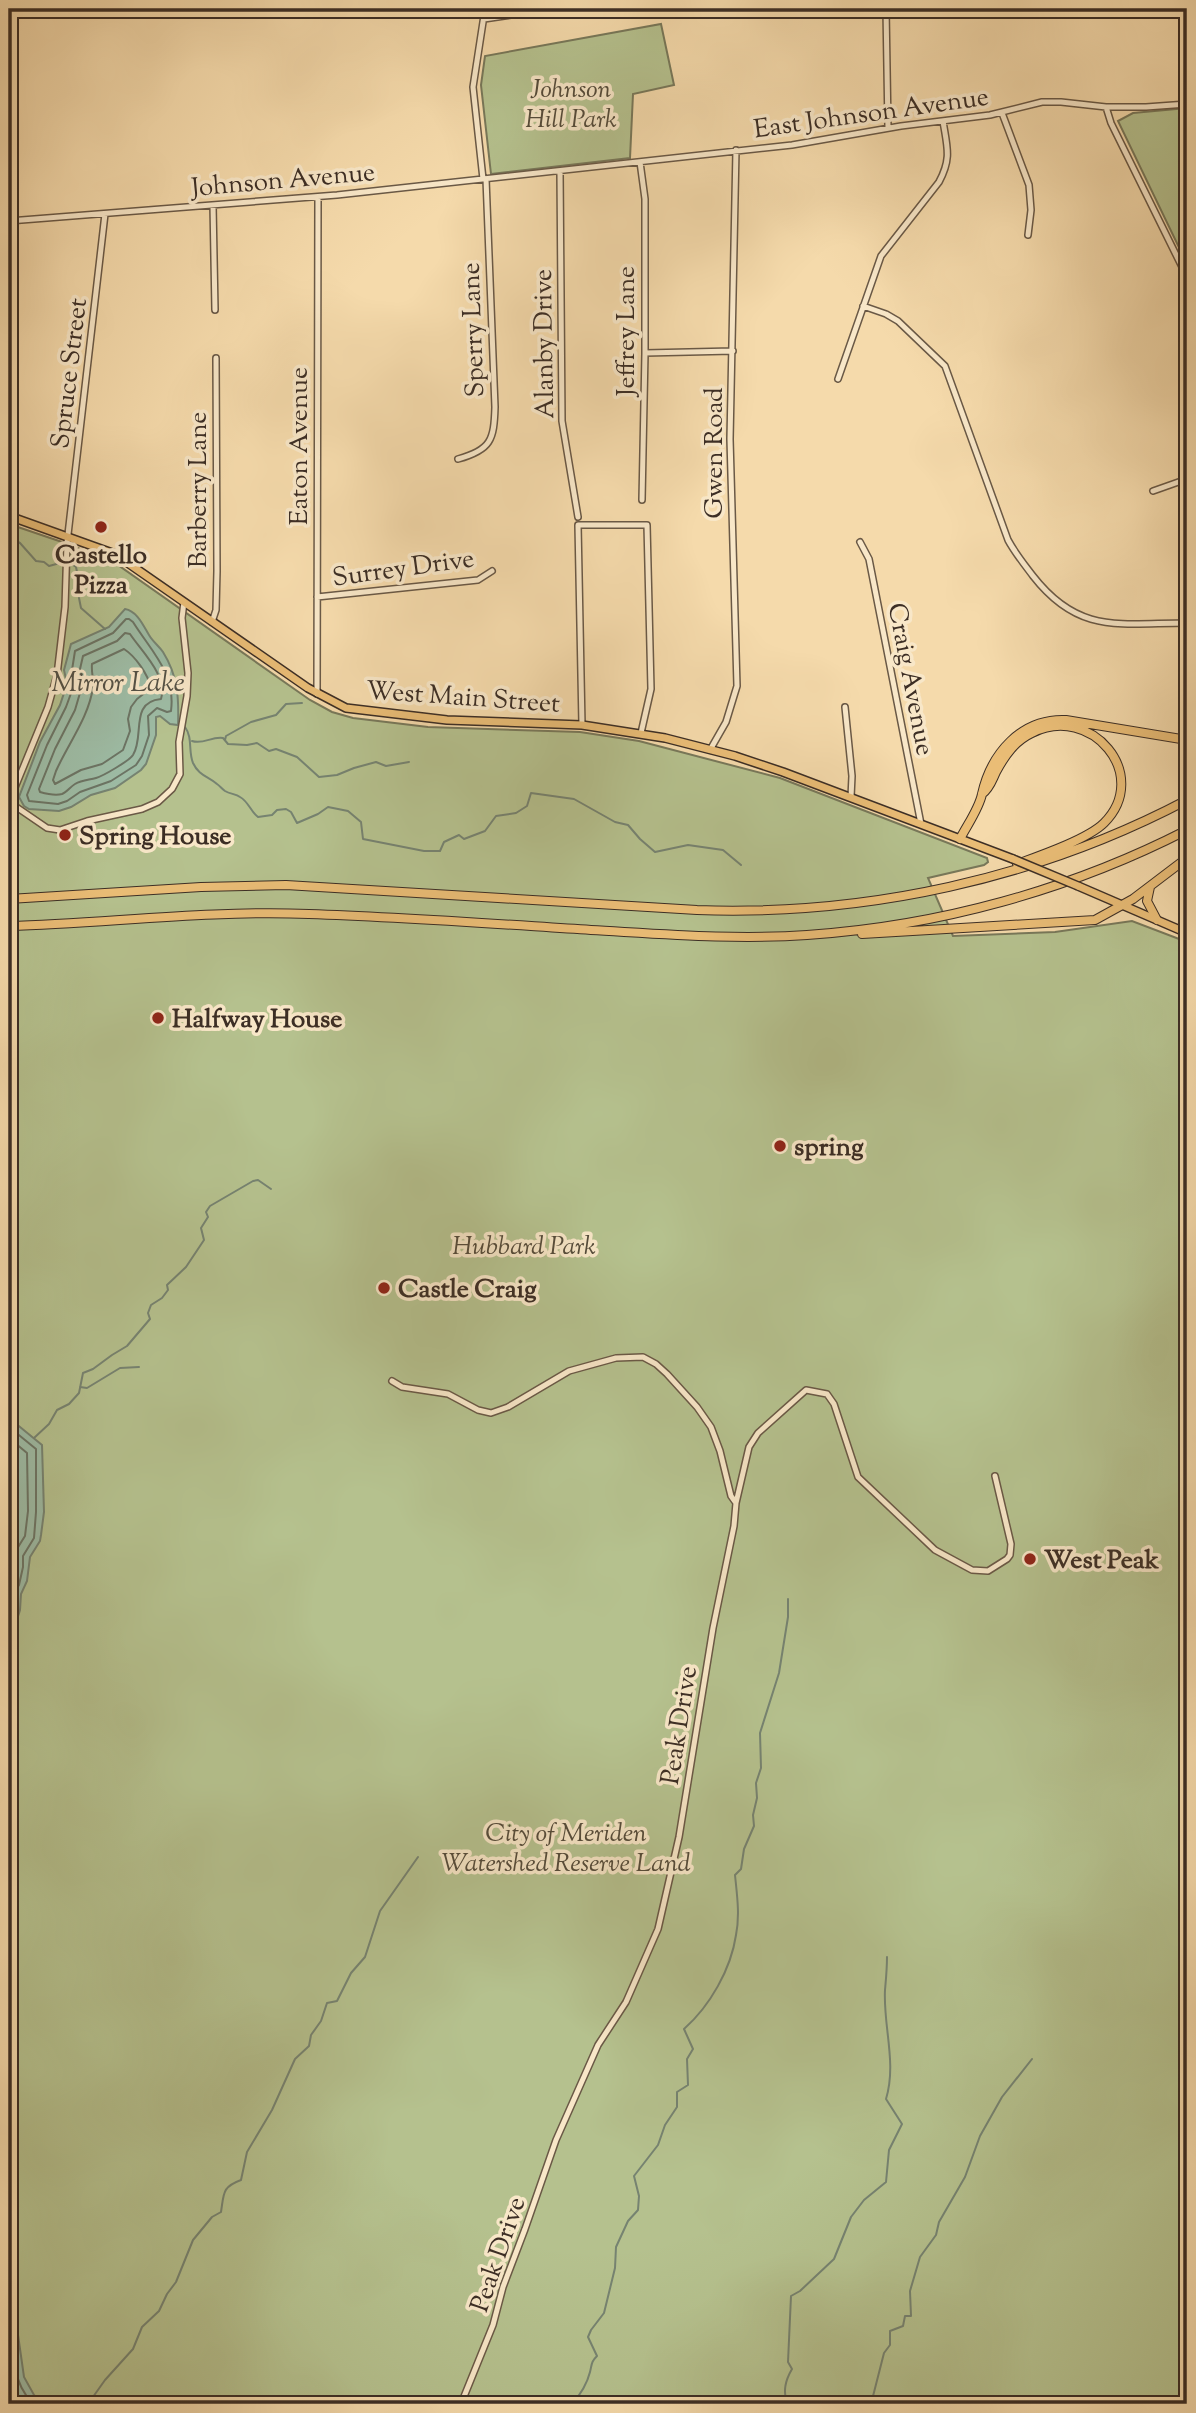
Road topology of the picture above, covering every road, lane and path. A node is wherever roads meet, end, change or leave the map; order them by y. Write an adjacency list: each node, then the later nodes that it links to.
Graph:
1 (485, 9): 4 (street, Sperry Lane)
2 (552, 9): 4 (street)
3 (887, 9): 9 (street)
4 (484, 19): 13 (street, Sperry Lane)
5 (1187, 104): 6 (street, East Johnson Avenue)
6 (1106, 107): 7 (street, East Johnson Avenue); 19 (street)
7 (1002, 113): 8 (street, East Johnson Avenue); 18 (street)
8 (943, 121): 9 (street, East Johnson Avenue); 20 (street)
9 (888, 128): 10 (street, East Johnson Avenue)
10 (736, 150): 11 (street, East Johnson Avenue); 22 (street, Gwen Road)
11 (640, 162): 12 (street, East Johnson Avenue); 23 (street, Jeffrey Lane)
12 (560, 171): 13 (street, Johnson Avenue); 31 (street, Alanby Drive)
13 (485, 179): 14 (street, Johnson Avenue); 26 (street, Sperry Lane)
14 (317, 197): 15 (street, Johnson Avenue); 35 (street, Eaton Avenue)
15 (213, 205): 16 (street, Johnson Avenue); 21 (street)
16 (105, 214): 17 (street, Johnson Avenue); 32 (street, Spruce Street)
17 (9, 221)
18 (1028, 235)
19 (1187, 277)
20 (863, 306): 25 (street); 38 (street)
21 (215, 310)
22 (733, 351): 23 (street); 44 (street, Gwen Road)
23 (645, 353): 29 (street, Jeffrey Lane)
24 (216, 358): 37 (street, Barberry Lane)
25 (838, 379)
26 (458, 459)
27 (1187, 479): 28 (street)
28 (1153, 491)
29 (642, 500)
30 (9, 516): 32 (main road, West Main Street)
31 (578, 517)
32 (68, 537): 36 (main road, West Main Street); 48 (street, Spruce Street)
33 (860, 542): 49 (street, Craig Avenue)
34 (492, 570): 35 (street, Surrey Drive)
35 (317, 597): 39 (street, Eaton Avenue)
36 (184, 603): 37 (main road, West Main Street); 48 (street)
37 (212, 622): 39 (main road, West Main Street)
38 (1187, 623)
39 (317, 694): 41 (main road, West Main Street)
40 (845, 707): 46 (street)
41 (582, 725): 42 (main road, West Main Street); 42 (street)
42 (641, 733): 44 (main road, West Main Street)
43 (1187, 740): 45 (highway)
44 (710, 750): 46 (main road, West Main Street)
45 (982, 794): 51 (highway); 53 (highway)
46 (851, 797): 49 (main road, West Main Street)
47 (1187, 800): 53 (highway)
48 (9, 802)
49 (921, 824): 51 (main road, West Main Street)
50 (1187, 830): 60 (highway)
51 (960, 839): 56 (main road, West Main Street, bridge)
52 (1187, 858): 54 (highway)
53 (981, 879): 55 (highway)
54 (1151, 886): 56 (highway); 57 (highway)
55 (9, 898)
56 (1123, 905): 57 (main road, West Main Street); 60 (highway)
57 (1157, 920): 59 (main road, West Main Street)
58 (9, 926): 60 (highway)
59 (1187, 933)
60 (821, 934)
61 (392, 1381): 63 (street, Peak Drive)
62 (995, 1476): 63 (street)
63 (736, 1503): 64 (street, Peak Drive)
64 (461, 2404)

